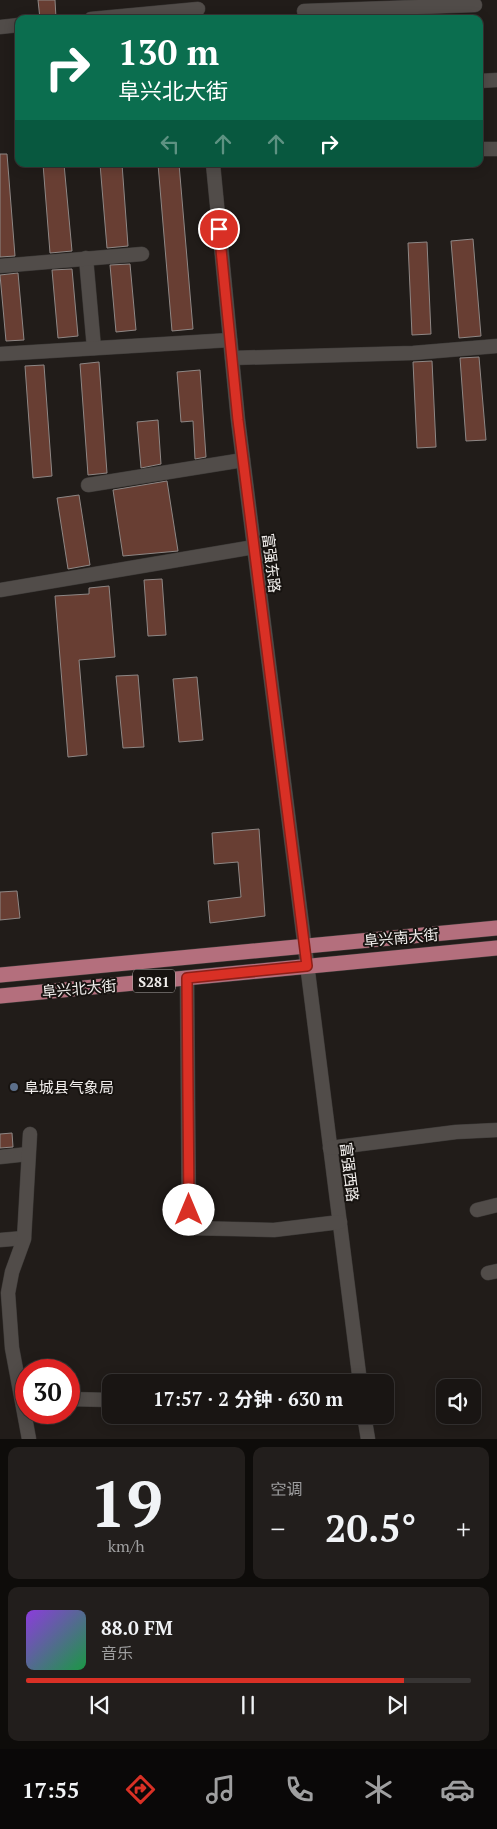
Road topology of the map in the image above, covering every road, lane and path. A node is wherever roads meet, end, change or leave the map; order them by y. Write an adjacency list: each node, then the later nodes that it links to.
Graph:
1 (450, 3): 2 (street); 4 (street)
2 (475, 4)
3 (198, 9): 5 (street)
4 (304, 11)
5 (134, 15)
6 (15, 25): 7 (street)
7 (0, 27)
8 (497, 80): 9 (street)
9 (483, 81)
10 (483, 149): 11 (street)
11 (497, 149)
12 (212, 167): 16 (street, 富强东路)
13 (142, 254): 14 (street)
14 (86, 258): 15 (street); 18 (street)
15 (0, 266)
16 (230, 340): 18 (street); 20 (street, 富强东路)
17 (497, 346): 20 (street)
18 (94, 348): 19 (street)
19 (0, 354)
20 (232, 358): 21 (street, 富强东路)
21 (243, 460): 22 (street); 23 (street, 富强东路)
22 (88, 486)
23 (254, 546): 24 (street); 26 (street, 富强东路)
24 (0, 590)
25 (497, 928): 26 (main road, 阜兴南大街 / S281)
26 (304, 946): 28 (street, 富强东路); 29 (main road, 阜兴北大街 / S281)
27 (497, 948): 28 (main road, 阜兴南大街 / S281)
28 (307, 966): 30 (main road, 阜兴北大街 / S281); 34 (street, 富强西路)
29 (0, 974)
30 (187, 978): 31 (main road, 阜兴北大街 / S281); 39 (street)
31 (0, 996)
32 (497, 1130): 34 (street)
33 (30, 1134): 35 (street)
34 (330, 1148): 39 (street, 富强西路)
35 (28, 1154): 36 (street); 40 (street)
36 (0, 1157)
37 (497, 1205): 38 (street)
38 (477, 1210)
39 (340, 1222): 43 (street, 富强西路)
40 (24, 1238): 41 (street); 42 (street)
41 (0, 1240)
42 (15, 1362)
43 (359, 1374)
44 (80, 1399): 45 (street)
45 (102, 1400)
46 (26, 1424): 48 (street)
47 (366, 1424): 49 (street)
48 (28, 1439)
49 (368, 1439)

